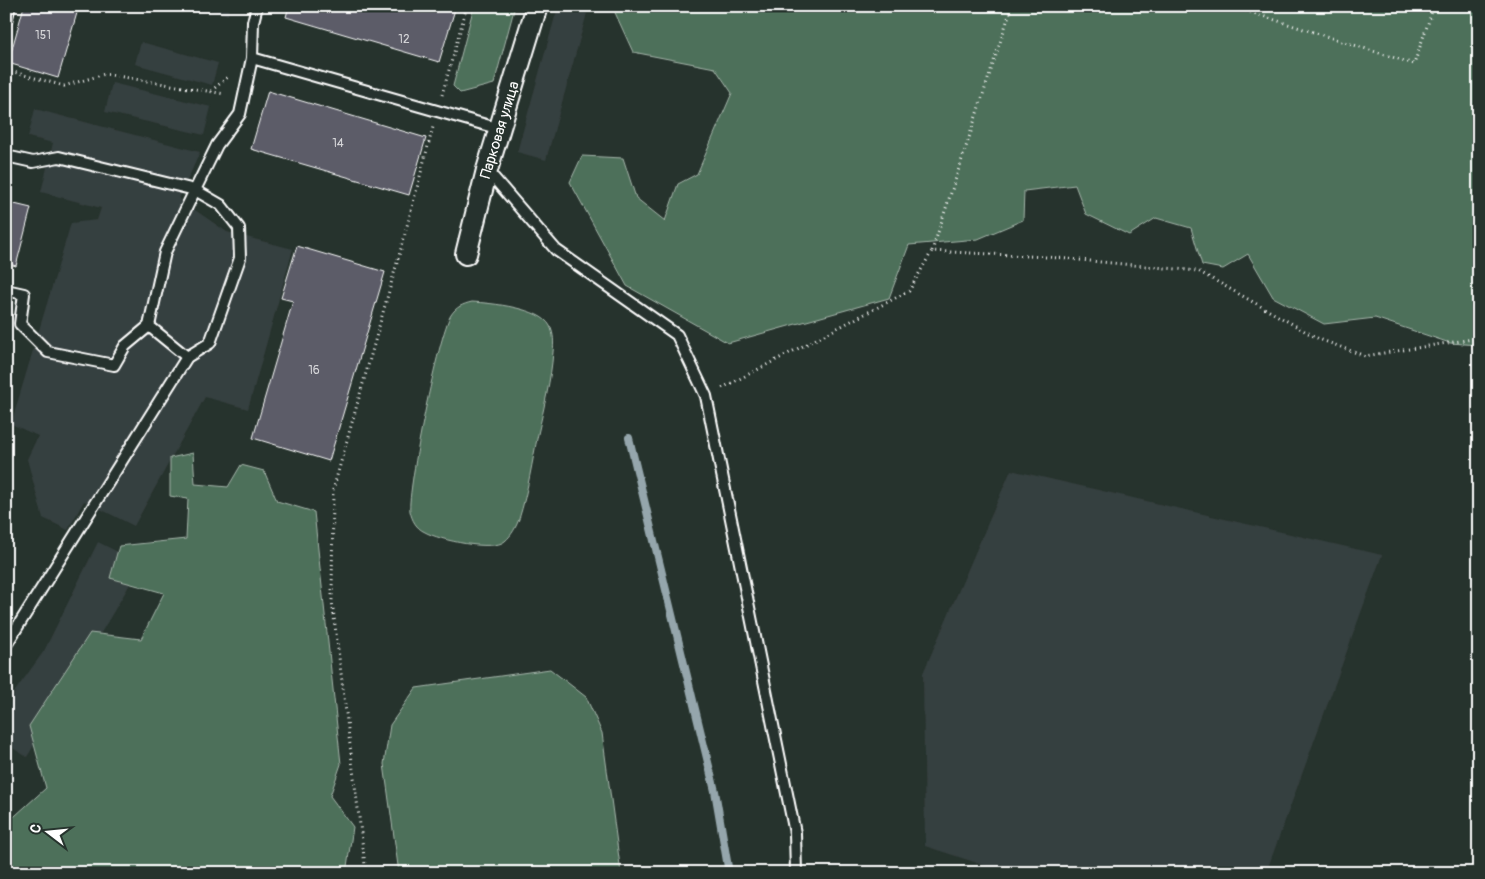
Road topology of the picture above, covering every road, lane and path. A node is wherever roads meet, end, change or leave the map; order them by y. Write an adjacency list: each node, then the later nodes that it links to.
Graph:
1 (10, 6): 8 (lane)
2 (257, 6): 9 (lane)
3 (467, 6): 12 (path)
4 (537, 6): 13 (street, Парковая улица)
5 (1012, 6): 17 (path)
6 (1231, 6): 7 (path)
7 (1434, 6)
8 (6, 21)
9 (252, 58): 11 (lane); 12 (lane)
10 (6, 70): 11 (path)
11 (244, 97): 16 (lane)
12 (437, 111): 13 (lane); 25 (path)
13 (500, 129): 15 (street, Парковая улица)
14 (6, 156): 16 (lane)
15 (487, 170): 18 (street, Парковая улица); 23 (lane)
16 (194, 190): 20 (lane); 22 (lane)
17 (932, 251): 21 (path); 23 (path)
18 (466, 254)
19 (6, 290): 20 (lane)
20 (149, 326): 22 (lane)
21 (1479, 338)
22 (187, 357): 24 (lane)
23 (706, 396): 26 (lane)
24 (6, 645)
25 (366, 873)
26 (796, 873)

